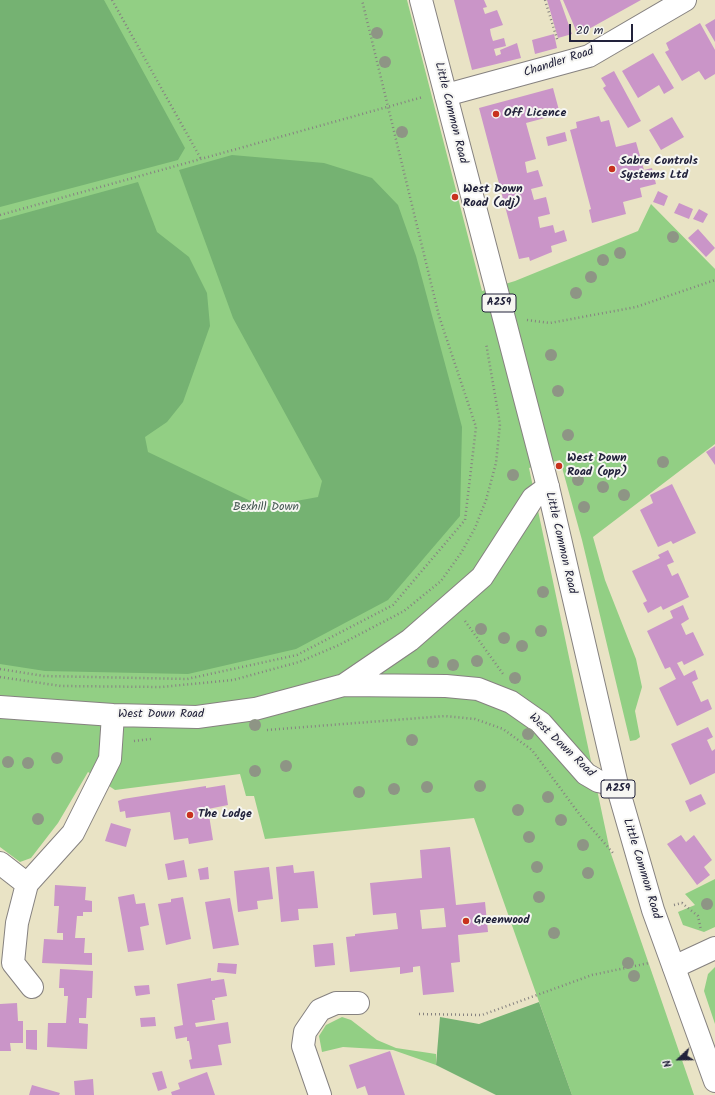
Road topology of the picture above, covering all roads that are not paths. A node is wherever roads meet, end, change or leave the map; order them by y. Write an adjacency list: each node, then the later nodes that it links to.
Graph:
1 (421, 0): 3 (main road, Little Common Road / A259)
2 (685, 0): 3 (main road, Chandler Road)
3 (446, 95): 4 (main road, Little Common Road / A259)
4 (548, 487): 5 (main road, West Down Road); 8 (main road, Little Common Road / A259)
5 (344, 685): 7 (main road, West Down Road); 8 (main road, West Down Road)
6 (0, 707): 7 (main road, West Down Road)
7 (113, 715): 10 (main road)
8 (617, 785): 13 (main road, Little Common Road / A259)
9 (0, 863): 10 (main road)
10 (27, 884): 12 (main road)
11 (711, 950): 13 (main road)
12 (6, 965): 14 (main road)
13 (674, 967): 16 (main road, Little Common Road / A259)
14 (32, 987)
15 (358, 1003): 17 (main road)
16 (715, 1081)
17 (320, 1095)

